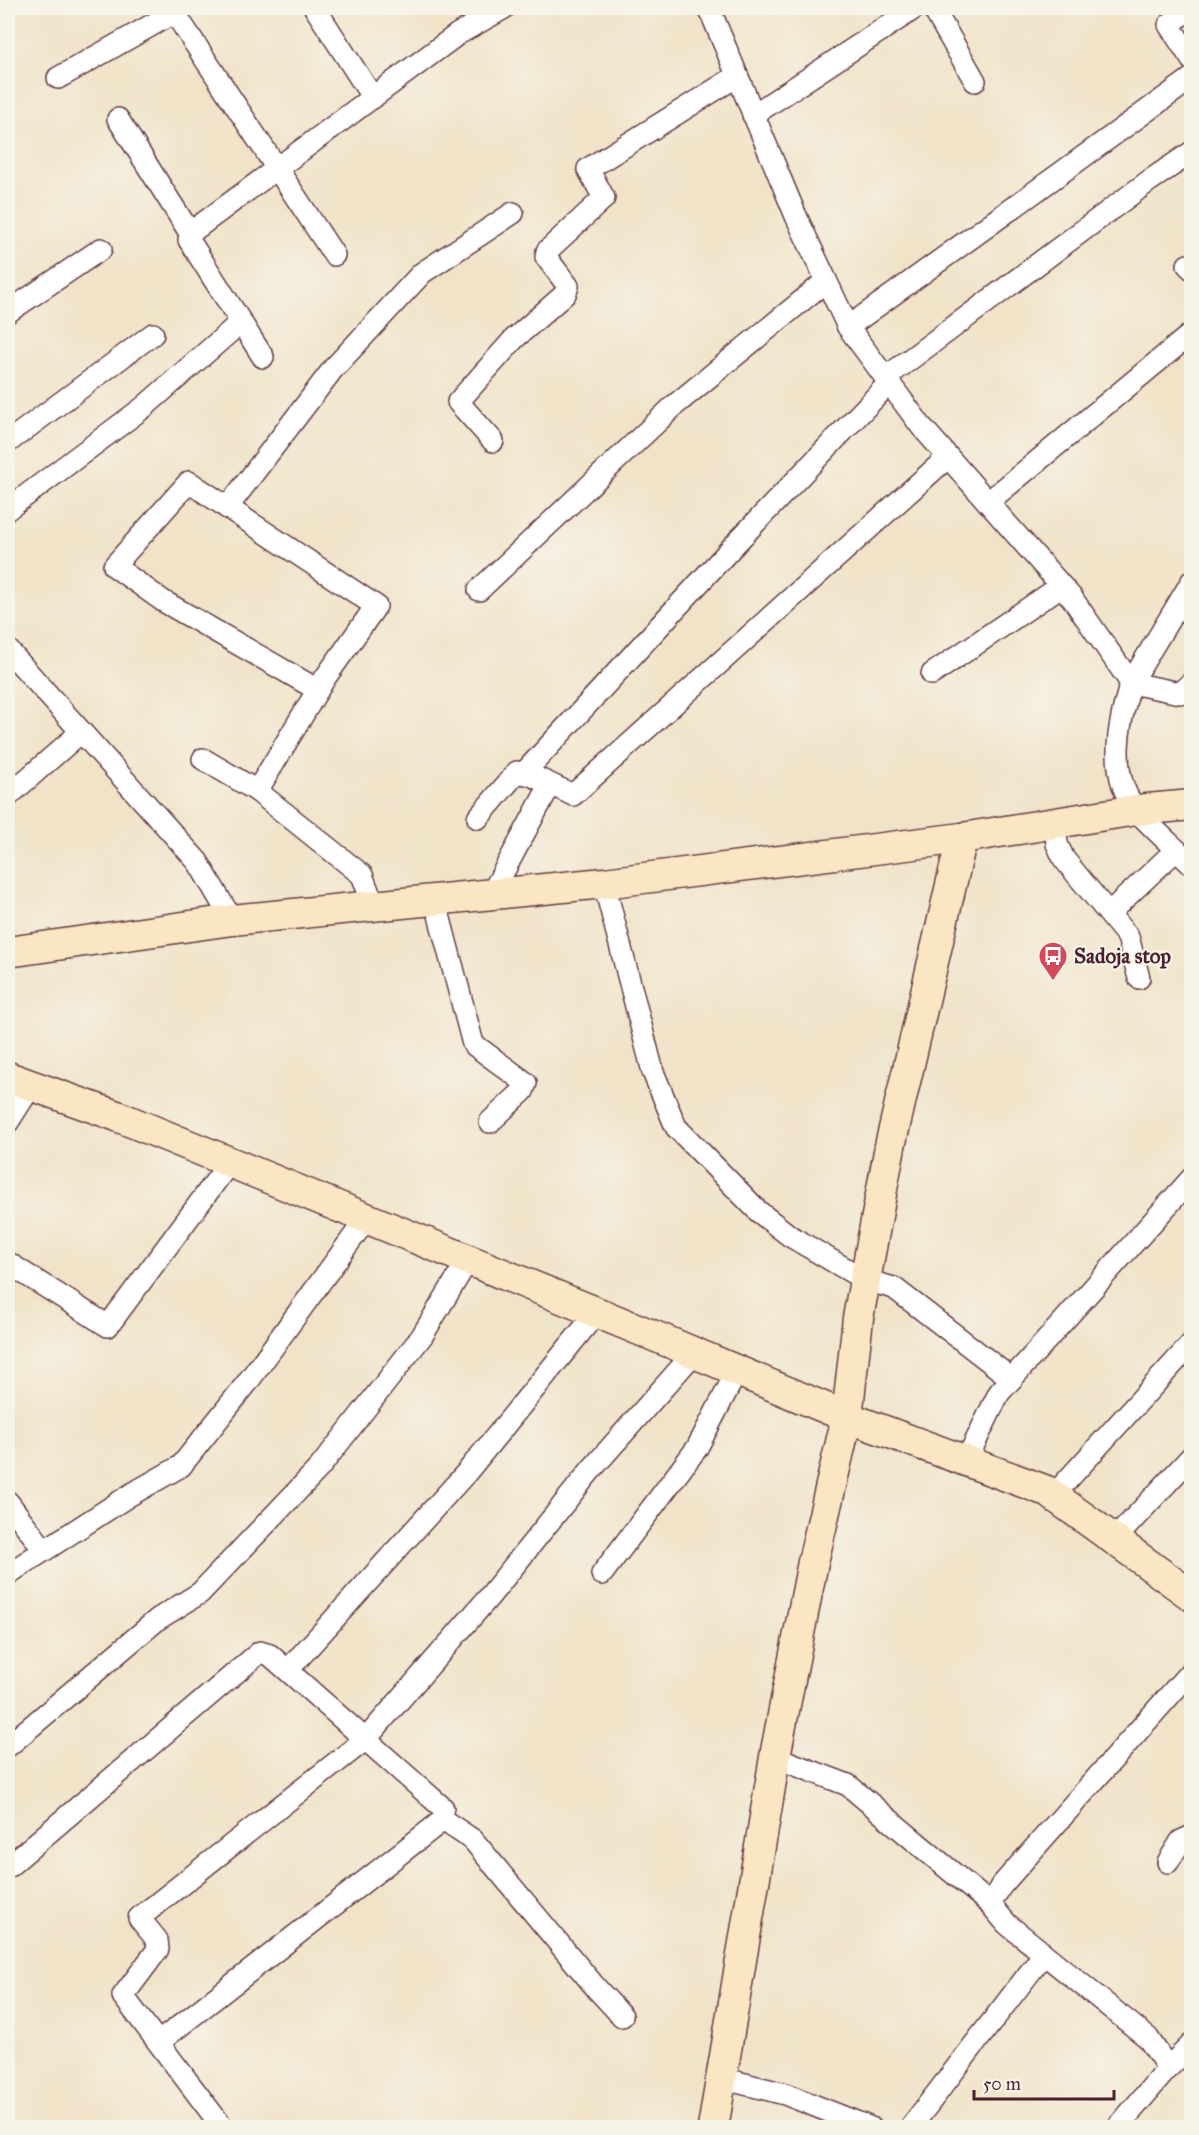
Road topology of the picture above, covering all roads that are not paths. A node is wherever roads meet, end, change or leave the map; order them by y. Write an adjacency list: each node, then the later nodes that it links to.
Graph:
1 (315, 8): 13 (street)
2 (504, 8): 13 (street)
3 (709, 8): 9 (street)
4 (915, 8): 14 (street)
5 (933, 8): 12 (street)
6 (1190, 8): 8 (street)
7 (170, 11): 10 (street); 17 (street)
8 (1191, 60)
9 (737, 76): 14 (street); 30 (street)
10 (58, 78)
11 (1191, 78): 25 (street)
12 (975, 81)
13 (374, 98): 17 (street)
14 (753, 115): 22 (street)
15 (118, 119): 19 (street)
16 (1191, 152): 29 (street)
17 (278, 169): 19 (street); 21 (street)
18 (513, 213): 34 (street)
19 (190, 233): 24 (street)
20 (101, 249): 23 (street)
21 (334, 255)
22 (826, 281): 25 (street); 38 (street)
23 (8, 312)
24 (241, 322): 28 (street); 35 (street)
25 (848, 327): 29 (street)
26 (1191, 333): 33 (street)
27 (153, 334): 31 (street)
28 (262, 357)
29 (887, 381): 32 (street); 46 (street)
30 (493, 441)
31 (8, 442)
32 (948, 457): 33 (street); 47 (street)
33 (988, 502): 37 (street)
34 (227, 508): 43 (street); 43 (street)
35 (8, 509)
36 (1191, 581): 42 (street)
37 (1061, 586): 40 (street); 42 (street)
38 (479, 590)
39 (8, 650): 44 (street)
40 (932, 674)
41 (1191, 682): 42 (street)
42 (1131, 683): 51 (street)
43 (318, 690): 48 (street)
44 (81, 732): 49 (street); 62 (street)
45 (204, 759): 48 (street)
46 (524, 772): 47 (street); 52 (street)
47 (550, 785): 58 (street)
48 (257, 791): 60 (street)
49 (8, 796)
50 (1191, 806): 51 (street)
51 (1136, 810): 53 (street); 55 (street)
52 (478, 818)
53 (1055, 823): 54 (street); 61 (street)
54 (962, 838): 57 (street); 73 (street)
55 (1176, 850): 56 (street); 61 (street)
56 (1191, 865)
57 (604, 884): 58 (street); 73 (street)
58 (491, 895): 59 (street)
59 (435, 900): 60 (street); 67 (street)
60 (374, 906): 62 (street)
61 (1108, 913): 64 (street)
62 (232, 920): 63 (street)
63 (8, 952)
64 (1139, 978)
65 (19, 1082): 66 (street); 68 (street)
66 (8, 1122)
67 (490, 1122)
68 (230, 1162): 70 (street); 72 (street)
69 (1191, 1178): 78 (street)
70 (367, 1218): 71 (street); 85 (street)
71 (468, 1260): 74 (street); 92 (street)
72 (8, 1263)
73 (865, 1281): 78 (street); 79 (street)
74 (597, 1312): 76 (street); 90 (street)
75 (1191, 1343): 82 (street)
76 (694, 1353): 77 (street); 91 (street)
77 (737, 1371): 79 (street); 87 (street)
78 (1012, 1379): 81 (street)
79 (847, 1417): 81 (street); 93 (street)
80 (1191, 1456): 84 (street)
81 (966, 1461): 82 (street)
82 (1053, 1496): 84 (street)
83 (8, 1502): 85 (street)
84 (1114, 1540): 88 (street)
85 (44, 1550): 86 (street)
86 (8, 1574)
87 (602, 1574)
88 (1191, 1596)
89 (1191, 1670): 98 (street)
90 (288, 1671): 91 (street); 97 (street)
91 (366, 1739): 94 (street); 101 (street)
92 (8, 1746)
93 (775, 1757): 98 (street); 104 (street)
94 (443, 1808)
95 (1191, 1836): 96 (street)
96 (1168, 1862)
97 (8, 1867)
98 (990, 1904): 99 (street)
99 (1044, 1954): 103 (street); 108 (street)
100 (622, 2016): 101 (street)
101 (159, 2042): 105 (street)
102 (1191, 2044): 103 (street)
103 (1168, 2068): 109 (street)
104 (722, 2078): 106 (street); 107 (street)
105 (223, 2127)
106 (713, 2127)
107 (871, 2127)
108 (910, 2127)
109 (1117, 2127)

